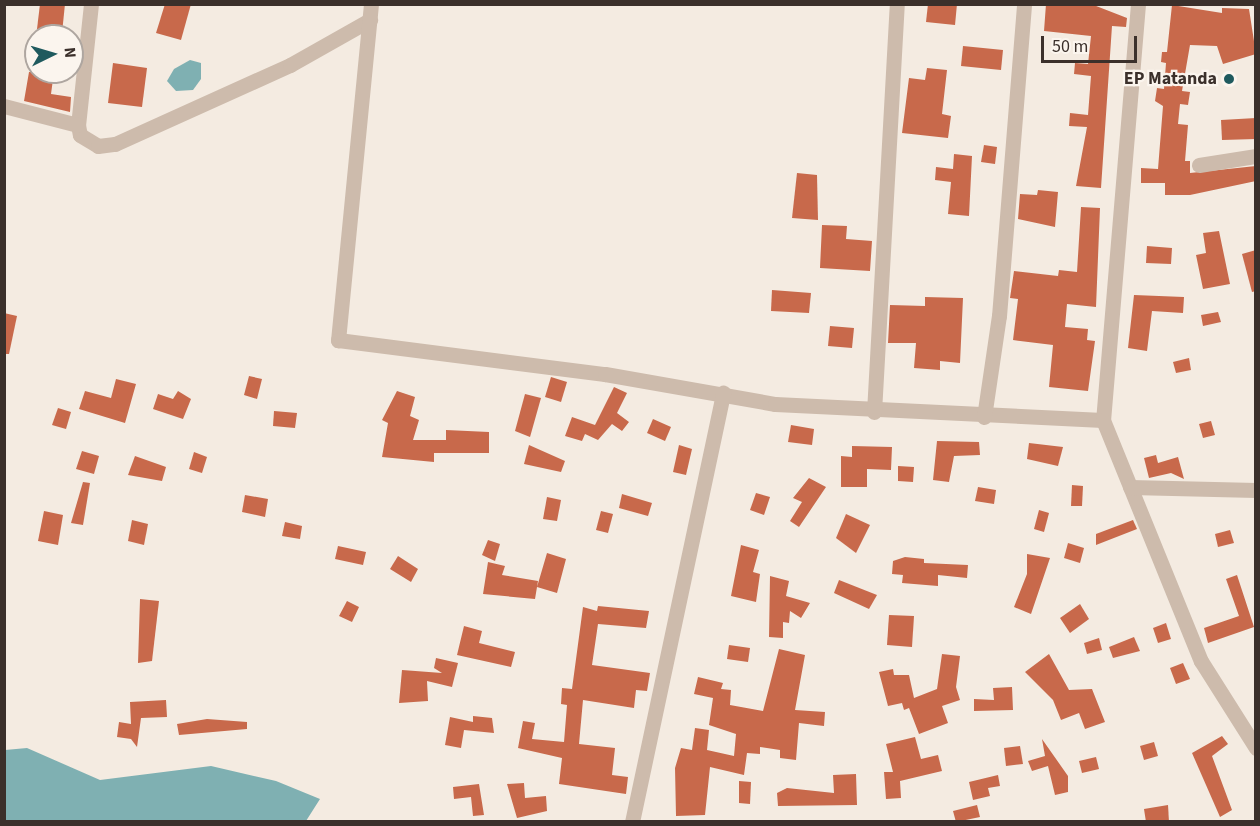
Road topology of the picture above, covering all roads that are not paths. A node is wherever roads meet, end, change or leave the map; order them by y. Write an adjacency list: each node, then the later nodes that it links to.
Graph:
1 (91, 4): 7 (street)
2 (897, 4): 11 (street)
3 (1024, 4): 12 (street)
4 (1138, 4): 13 (street)
5 (371, 12): 7 (street); 10 (street)
6 (4, 106): 7 (street)
7 (78, 125)
8 (1256, 156): 9 (street)
9 (1199, 165)
10 (723, 393): 11 (street); 17 (street)
11 (874, 412): 12 (street)
12 (984, 417): 13 (street)
13 (1102, 420): 14 (street)
14 (1130, 487): 15 (street); 16 (street)
15 (1256, 490)
16 (1256, 748)
17 (632, 822)

